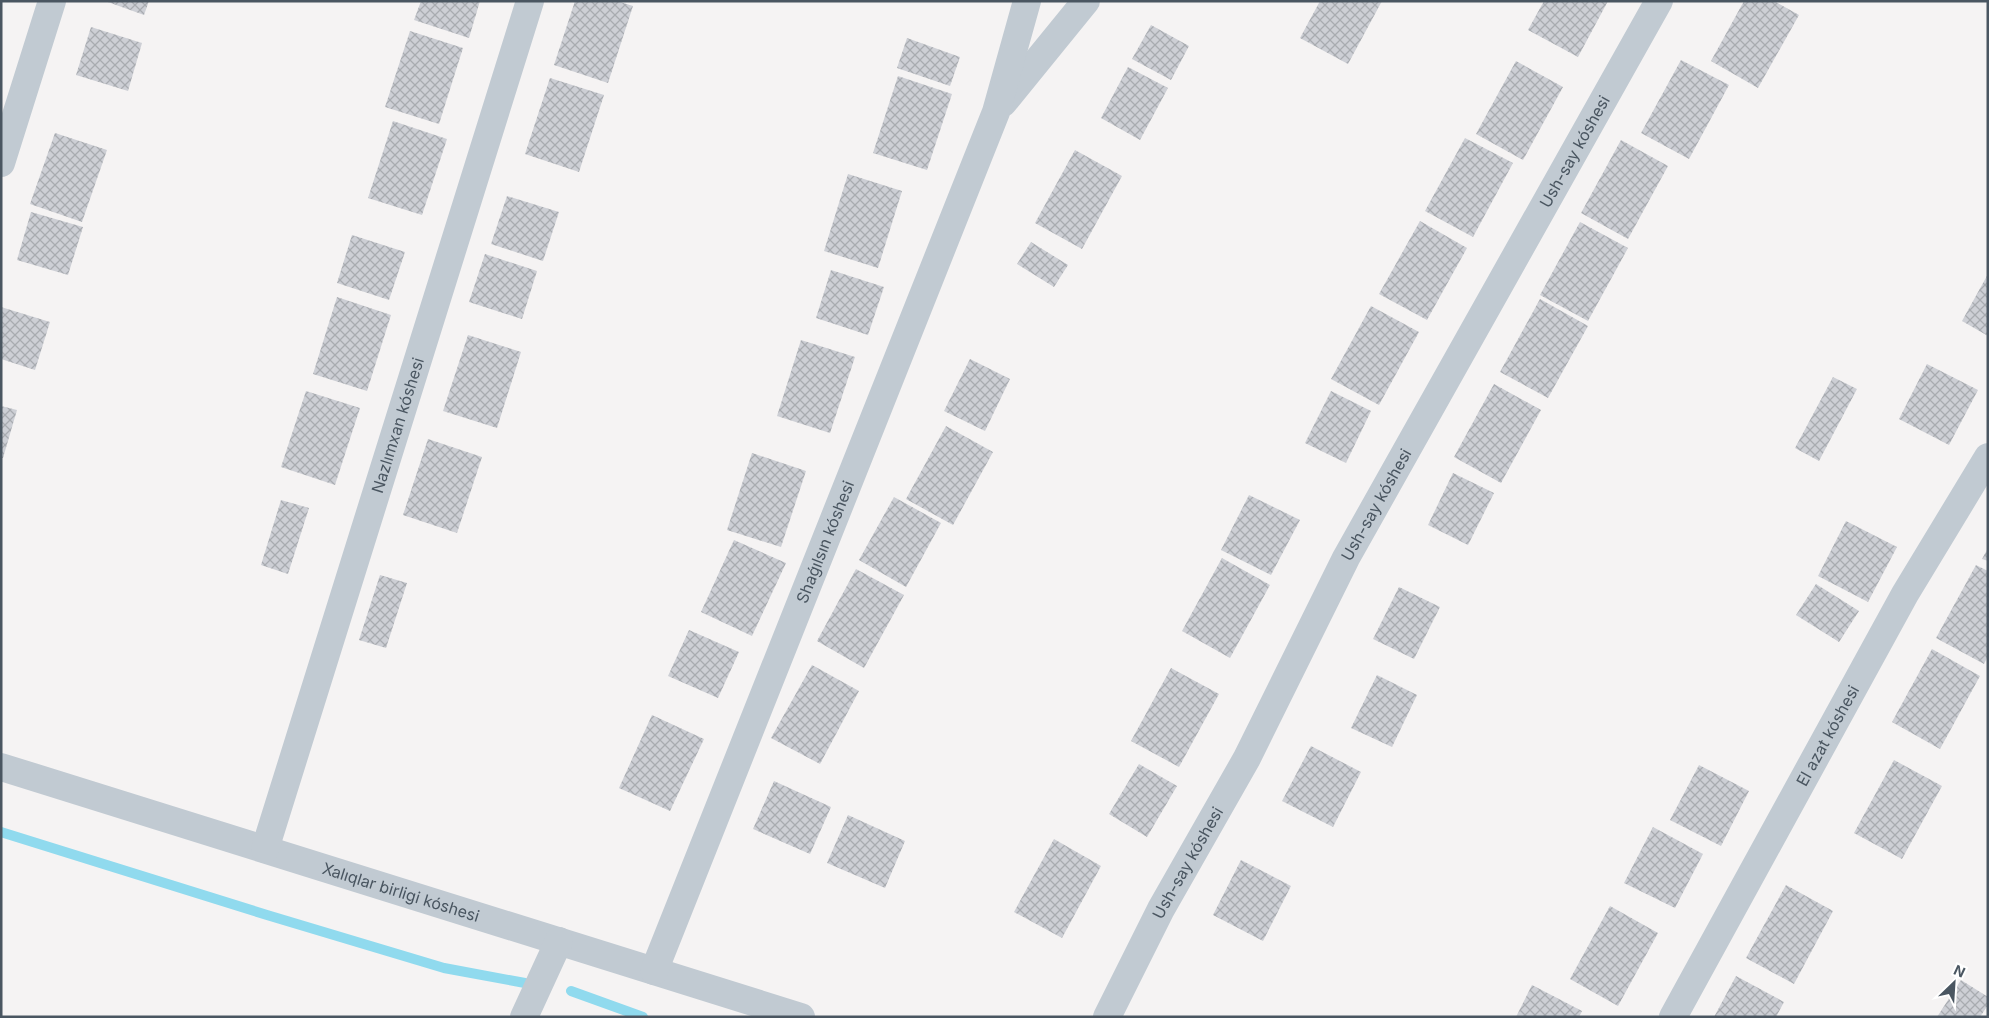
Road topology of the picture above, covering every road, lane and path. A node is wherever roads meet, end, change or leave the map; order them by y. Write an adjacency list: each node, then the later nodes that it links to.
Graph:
1 (52, 1): 7 (street)
2 (530, 1): 10 (street, Nazlımxan kóshesi)
3 (1027, 1): 6 (street, Shaǵılsın kóshesi)
4 (1086, 1): 6 (street, Shaǵılsın kóshesi)
5 (1659, 1): 15 (street, Ush-say kóshesi)
6 (996, 112): 12 (street, Shaǵılsın kóshesi)
7 (1, 163)
8 (1988, 457): 16 (street, El azat kóshesi)
9 (1, 767): 10 (street, Xalıqlar birligi kóshesi)
10 (265, 849): 11 (street, Xalıqlar birligi kóshesi)
11 (559, 941): 12 (street, Xalıqlar birligi kóshesi); 13 (street)
12 (654, 971): 14 (street, Xalıqlar birligi kóshesi)
13 (524, 1017)
14 (802, 1017)
15 (1107, 1017)
16 (1673, 1017)

